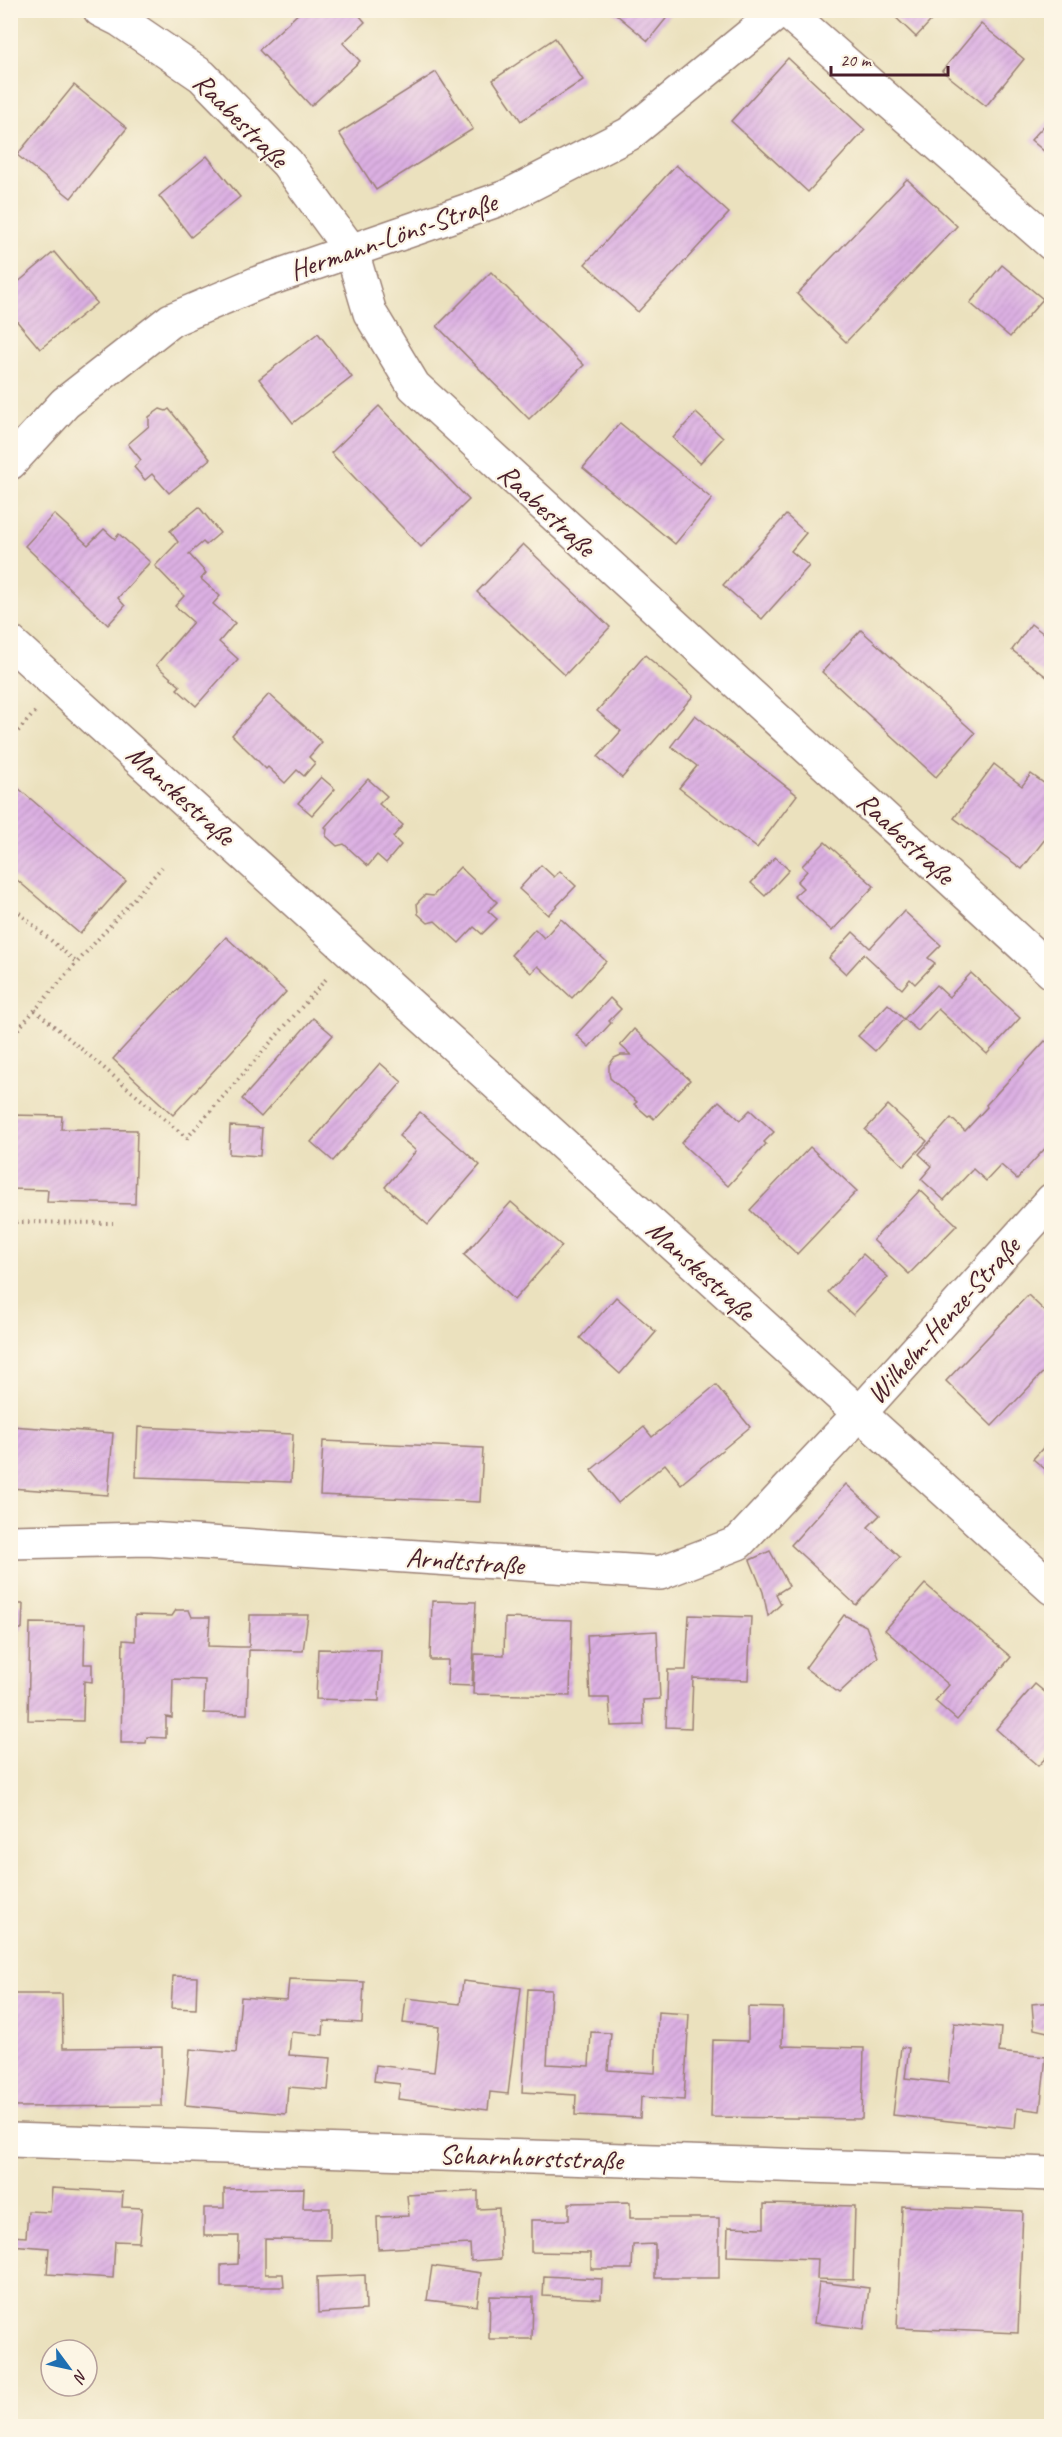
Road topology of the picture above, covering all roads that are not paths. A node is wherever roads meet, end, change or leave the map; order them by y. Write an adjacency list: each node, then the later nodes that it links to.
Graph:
1 (100, 10): 4 (street, Raabestraße)
2 (783, 10): 3 (street); 4 (street, Hermann-Löns-Straße)
3 (1052, 244)
4 (352, 252): 5 (street, Hermann-Löns-Straße); 7 (street, Raabestraße)
5 (10, 464)
6 (10, 642): 9 (street, Manskestraße)
7 (1052, 972)
8 (1052, 1200): 9 (street, Wilhelm-Henze-Straße)
9 (859, 1414): 10 (street, Arndtstraße); 11 (street, Manskestraße)
10 (10, 1542)
11 (1052, 1588)
12 (10, 2140): 13 (street, Scharnhorststraße)
13 (1052, 2174)

